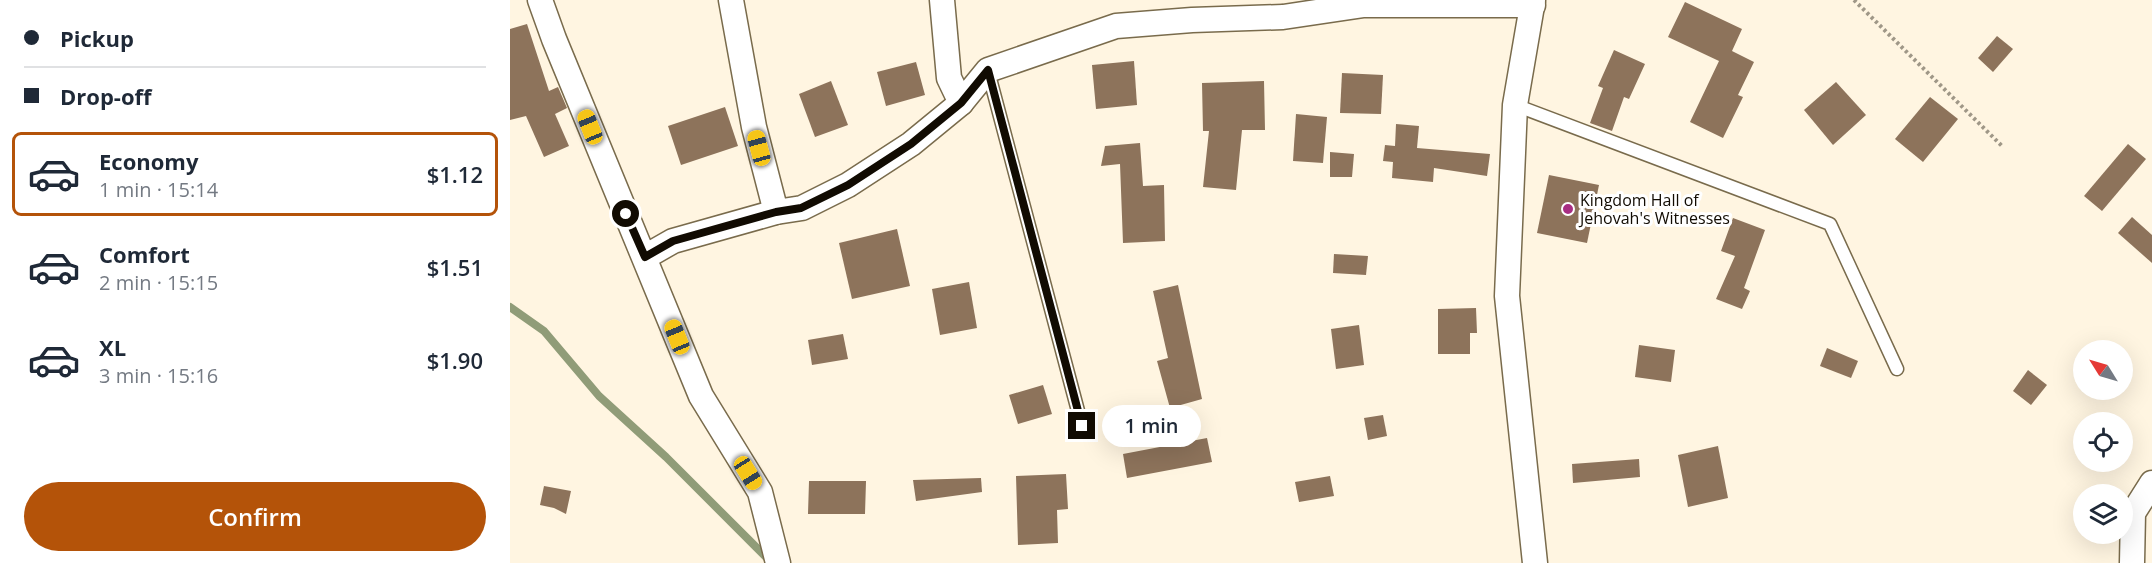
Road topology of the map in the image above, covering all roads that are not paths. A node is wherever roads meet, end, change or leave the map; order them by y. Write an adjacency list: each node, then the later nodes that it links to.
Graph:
1 (540, 0): 10 (street)
2 (731, 0): 9 (street)
3 (942, 0): 7 (street)
4 (1533, 2): 5 (street); 8 (street)
5 (1192, 10): 6 (street)
6 (988, 70): 7 (street); 12 (lane)
7 (961, 103): 9 (street)
8 (1515, 105): 11 (lane); 15 (street)
9 (776, 212): 10 (street)
10 (645, 257): 14 (street)
11 (1897, 369)
12 (1082, 426)
13 (2152, 483): 16 (street)
14 (778, 563)
15 (1535, 563)
16 (2132, 563)

